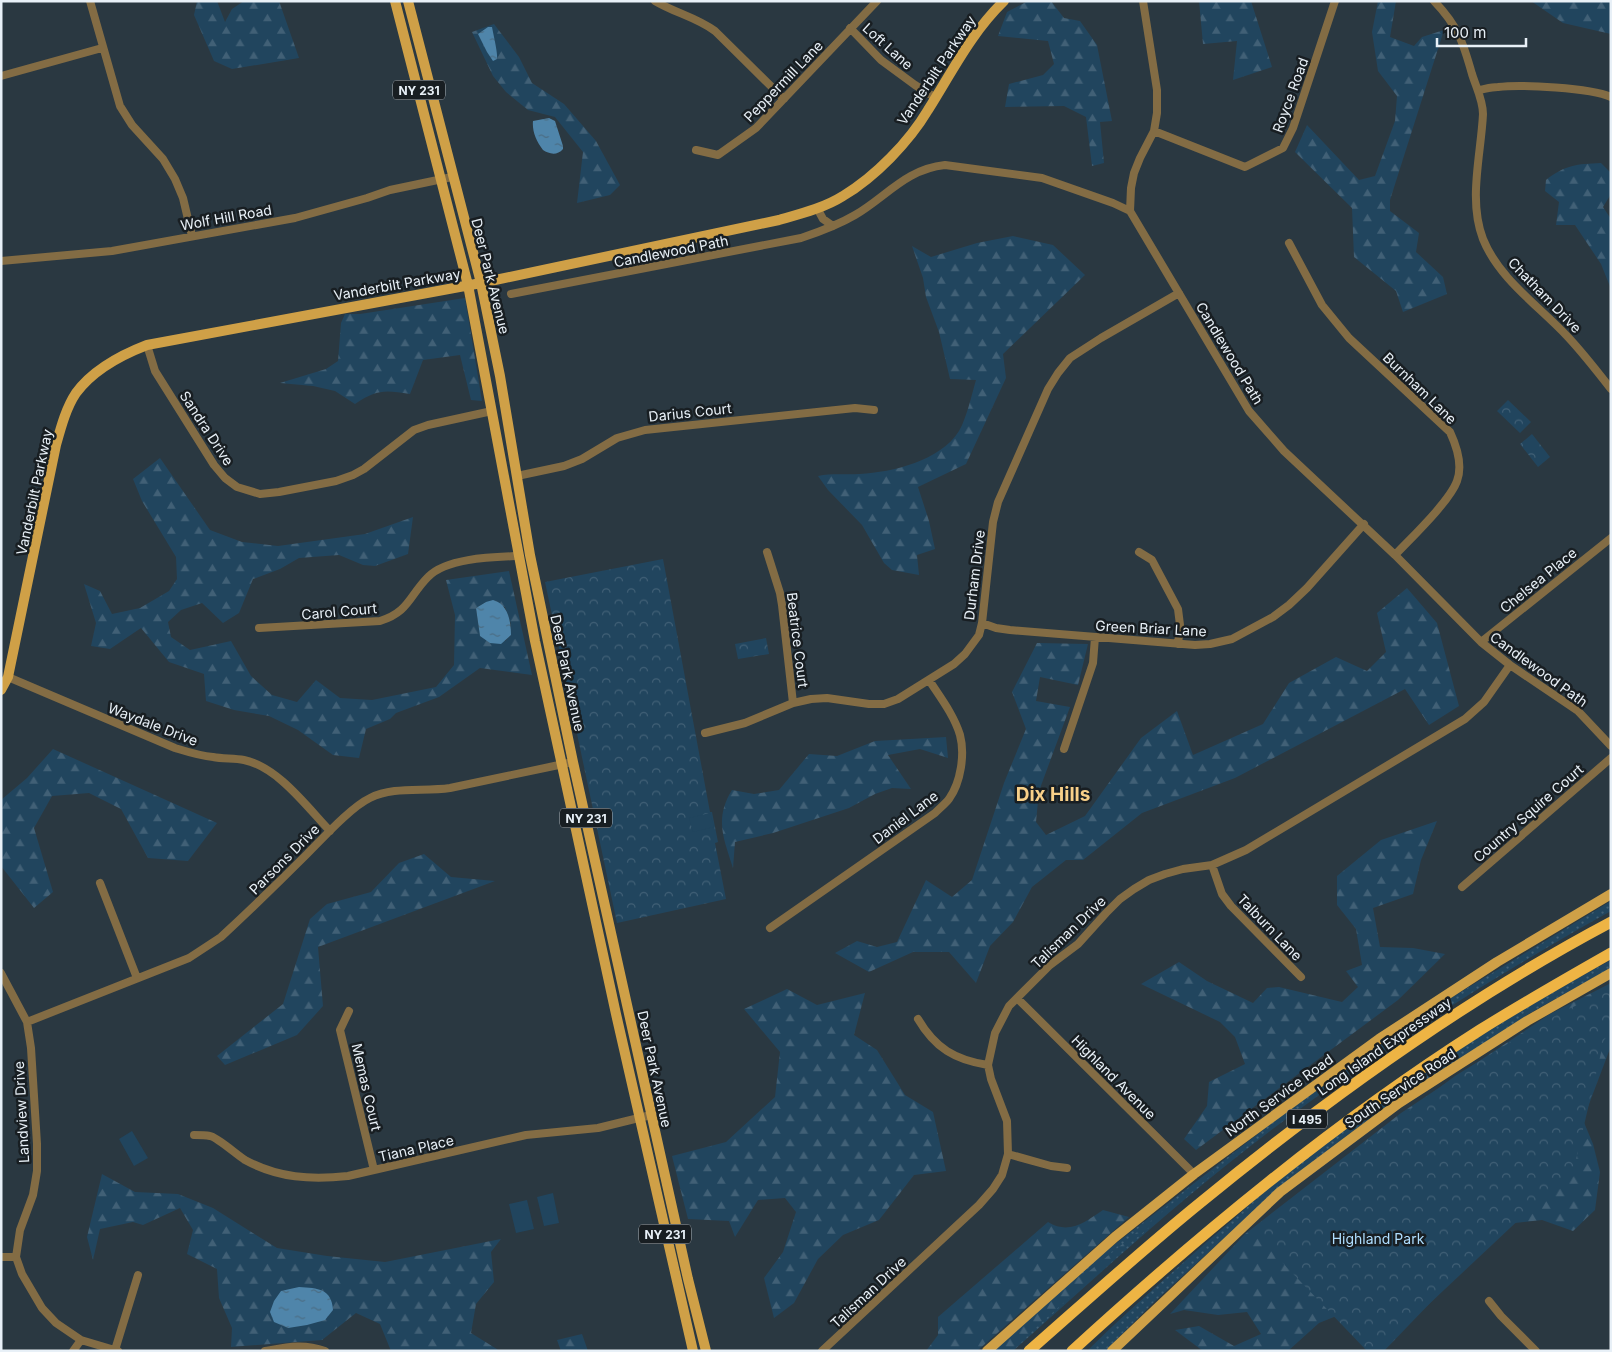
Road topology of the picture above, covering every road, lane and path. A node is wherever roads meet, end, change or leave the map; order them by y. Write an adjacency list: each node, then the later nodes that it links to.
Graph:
1 (90, 1): 11 (street)
2 (395, 1): 20 (main road, Deer Park Avenue / NY 231)
3 (408, 1): 19 (main road, Deer Park Avenue / NY 231)
4 (656, 1): 16 (street)
5 (876, 1): 10 (street, Peppermill Lane)
6 (1004, 1): 15 (main road, Vanderbilt Parkway)
7 (1143, 1): 17 (street)
8 (1335, 1): 17 (street, Royce Road)
9 (1434, 1): 13 (street, Chatham Drive)
10 (850, 28): 15 (street, Loft Lane); 16 (street, Peppermill Lane)
11 (102, 48): 12 (street); 24 (street)
12 (1, 76)
13 (1478, 90): 14 (street); 32 (street, Chatham Drive)
14 (1611, 97)
15 (936, 98): 21 (main road, Vanderbilt Parkway)
16 (784, 99): 18 (street, Peppermill Lane)
17 (1154, 131): 22 (street)
18 (696, 150)
19 (452, 177): 20 (street, Wolf Hill Road); 27 (main road, Deer Park Avenue / NY 231)
20 (441, 180): 24 (street, Wolf Hill Road); 28 (main road, Deer Park Avenue / NY 231)
21 (817, 208): 23 (street); 27 (main road, Vanderbilt Parkway)
22 (1130, 211): 23 (street, Candlewood Path); 29 (street, Candlewood Path)
23 (833, 226): 30 (street, Candlewood Path)
24 (192, 236): 26 (street, Wolf Hill Road)
25 (1289, 243): 40 (street, Burnham Lane)
26 (1, 262)
27 (481, 283): 28 (main road, Vanderbilt Parkway); 35 (main road, Deer Park Avenue / NY 231)
28 (468, 285): 31 (main road, Vanderbilt Parkway); 34 (main road, Deer Park Avenue / NY 231)
29 (1179, 293): 36 (street, Candlewood Path); 42 (street, Durham Drive)
30 (511, 294)
31 (147, 345): 34 (street, Sandra Drive); 48 (main road, Vanderbilt Parkway)
32 (1611, 389)
33 (874, 410): 35 (street, Darius Court)
34 (492, 411): 41 (main road, Deer Park Avenue / NY 231)
35 (517, 476): 56 (main road, Deer Park Avenue / NY 231)
36 (1364, 524): 40 (street, Candlewood Path); 46 (street, Green Briar Lane)
37 (1611, 538): 45 (street, Chelsea Place)
38 (766, 552): 51 (street, Beatrice Court)
39 (1139, 552): 46 (street)
40 (1395, 555): 45 (street, Candlewood Path)
41 (518, 556): 43 (street, Carol Court); 56 (main road, Deer Park Avenue / NY 231)
42 (982, 624): 44 (street, Green Briar Lane); 49 (street, Durham Drive)
43 (259, 628)
44 (1095, 638): 46 (street, Green Briar Lane); 54 (street)
45 (1481, 642): 47 (street, Candlewood Path)
46 (1178, 644)
47 (1510, 665): 53 (street, Candlewood Path); 58 (street, Talisman Drive)
48 (8, 677): 50 (main road, Vanderbilt Parkway); 57 (street, Waydale Drive)
49 (929, 680): 51 (street, Durham Drive); 63 (street, Daniel Lane)
50 (1, 690)
51 (793, 703): 52 (street, Durham Drive)
52 (705, 733)
53 (1611, 746)
54 (1064, 749)
55 (1611, 758): 60 (street, Country Squire Court)
56 (568, 763): 57 (street, Parsons Drive); 74 (main road, Deer Park Avenue / NY 231); 75 (main road, Deer Park Avenue / NY 231)
57 (330, 831): 68 (street, Parsons Drive)
58 (1212, 865): 67 (street, Talburn Lane); 69 (street, Talisman Drive)
59 (100, 883): 68 (street)
60 (1462, 887)
61 (1611, 894): 80 (main road, North Service Road)
62 (1611, 922): 95 (highway, Long Island Expressway / I 495)
63 (770, 928)
64 (1611, 953): 84 (highway, I 495)
65 (1, 973): 72 (street, Landview Drive)
66 (1611, 973): 98 (main road, South Service Road)
67 (1301, 977)
68 (137, 978): 72 (street, Parsons Drive)
69 (1017, 998): 73 (street, Talisman Drive); 80 (street, Highland Avenue)
70 (349, 1010): 79 (street, Memas Court)
71 (918, 1019): 73 (street)
72 (27, 1022): 82 (street, Landview Drive)
73 (988, 1065): 77 (street, Talisman Drive)
74 (651, 1115): 75 (street, Tiana Place); 92 (main road, Deer Park Avenue / NY 231)
75 (640, 1117): 79 (street, Tiana Place); 91 (main road, Deer Park Avenue / NY 231)
76 (194, 1135): 79 (street, Tiana Place)
77 (1008, 1154): 78 (street); 93 (street, Talisman Drive)
78 (1068, 1168)
79 (374, 1170)
80 (1194, 1174): 94 (main road, North Service Road)
81 (1, 1257): 82 (street)
82 (16, 1258): 86 (street)
83 (138, 1275): 87 (street)
84 (1155, 1276): 96 (highway, I 495); 97 (highway)
85 (1489, 1301): 99 (street)
86 (81, 1340): 87 (street); 88 (street)
87 (116, 1350)
88 (73, 1351)
89 (265, 1351): 90 (street)
90 (325, 1351)
91 (692, 1351)
92 (706, 1351)
93 (822, 1351)
94 (987, 1351)
95 (1029, 1351)
96 (1072, 1351)
97 (1080, 1351)
98 (1112, 1351)
99 (1536, 1351)

